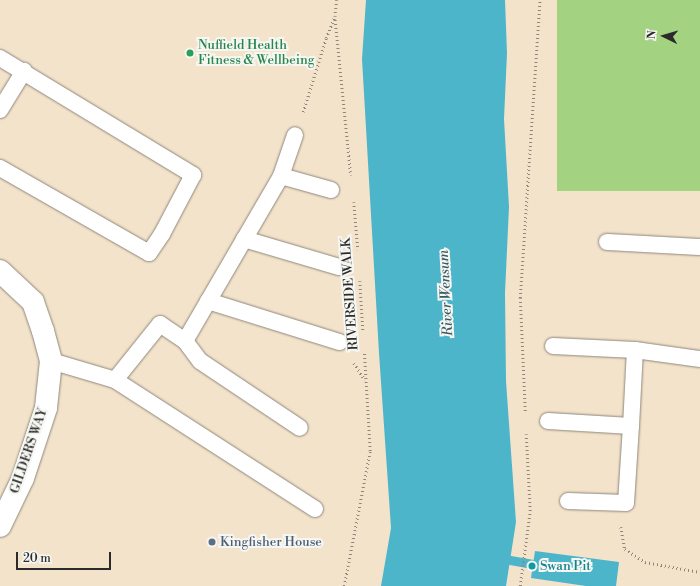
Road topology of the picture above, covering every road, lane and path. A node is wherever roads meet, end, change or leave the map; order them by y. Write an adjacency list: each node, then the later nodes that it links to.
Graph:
1 (337, 0): 3 (path)
2 (540, 0): 30 (path)
3 (335, 16): 7 (path); 10 (path)
4 (0, 58): 5 (lane)
5 (24, 71): 6 (lane); 8 (lane)
6 (0, 110)
7 (295, 136): 9 (lane)
8 (0, 168)
9 (281, 176): 11 (lane); 13 (lane)
10 (352, 178)
11 (331, 190)
12 (354, 201): 16 (path, RIVERSIDE WALK)
13 (244, 239): 17 (lane); 20 (lane)
14 (607, 242): 15 (lane)
15 (700, 247)
16 (358, 257)
17 (339, 267)
18 (0, 271): 28 (street, GILDERS WAY)
19 (360, 273): 21 (path, RIVERSIDE WALK)
20 (208, 301): 22 (lane); 23 (lane)
21 (363, 334)
22 (185, 341): 29 (lane); 33 (lane)
23 (340, 342)
24 (553, 346): 26 (lane)
25 (364, 350): 40 (path, RIVERSIDE WALK)
26 (635, 350): 27 (lane); 32 (lane)
27 (700, 359)
28 (51, 361): 29 (lane); 38 (street, GILDERS WAY)
29 (115, 380): 37 (lane)
30 (526, 416)
31 (548, 421): 32 (lane)
32 (631, 426): 36 (lane)
33 (300, 428)
34 (526, 432): 41 (path)
35 (568, 501): 36 (lane)
36 (626, 503): 39 (path)
37 (315, 509)
38 (0, 526)
39 (700, 572)
40 (344, 586)
41 (520, 586)

